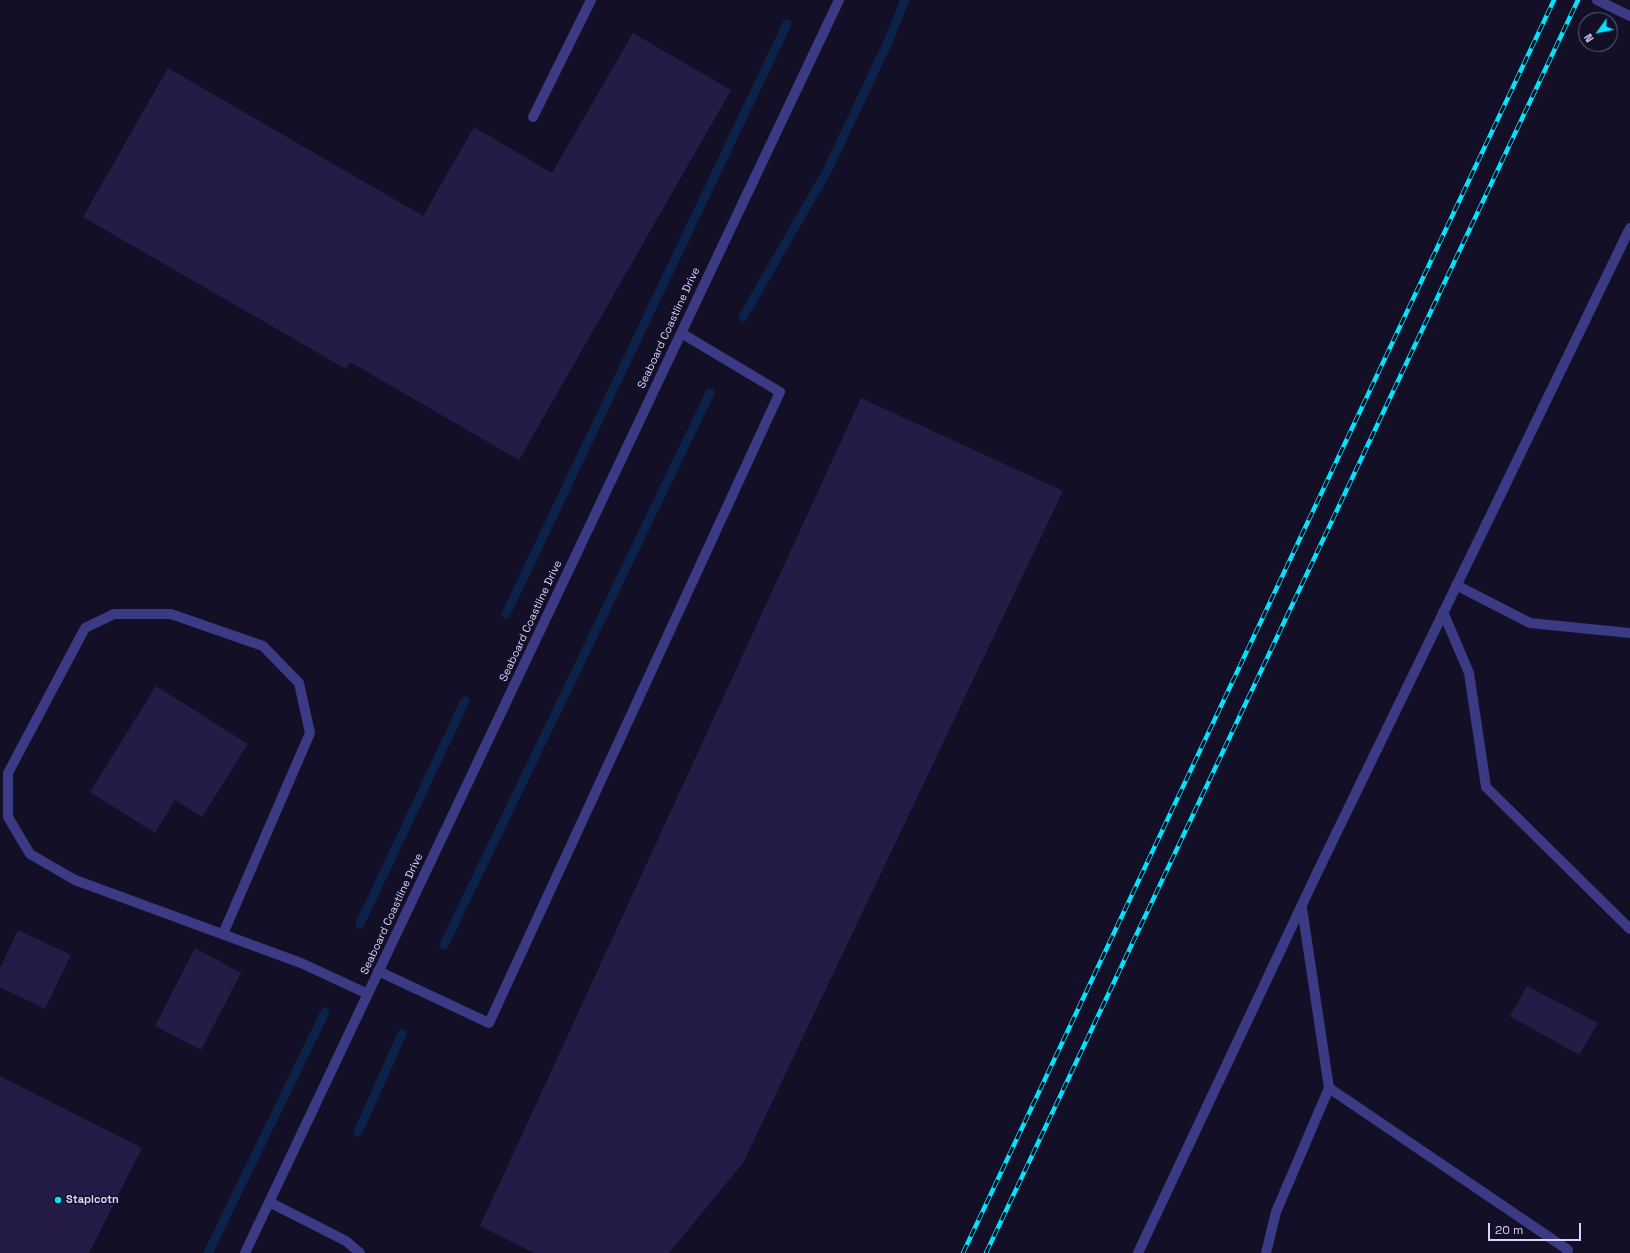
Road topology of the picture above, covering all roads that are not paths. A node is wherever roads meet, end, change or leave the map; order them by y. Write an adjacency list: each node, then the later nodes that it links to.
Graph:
1 (591, 0): 5 (street)
2 (1597, 0): 4 (street)
3 (834, 1): 7 (street, Seaboard Coastline Drive)
4 (1630, 16)
5 (533, 117)
6 (1630, 228): 8 (street)
7 (680, 333): 14 (street, Seaboard Coastline Drive); 14 (street)
8 (1456, 585): 9 (street); 10 (street)
9 (1443, 612): 11 (street); 12 (street)
10 (1630, 633)
11 (1302, 908): 16 (street); 20 (street)
12 (1630, 928)
13 (223, 934): 13 (street); 15 (street)
14 (378, 971): 15 (street, Seaboard Coastline Drive)
15 (368, 994): 17 (street, Seaboard Coastline Drive)
16 (1329, 1088): 21 (street); 22 (street)
17 (269, 1202): 18 (street, Seaboard Coastline Drive); 19 (street)
18 (245, 1253)
19 (360, 1253)
20 (1138, 1253)
21 (1266, 1253)
22 (1567, 1253)

